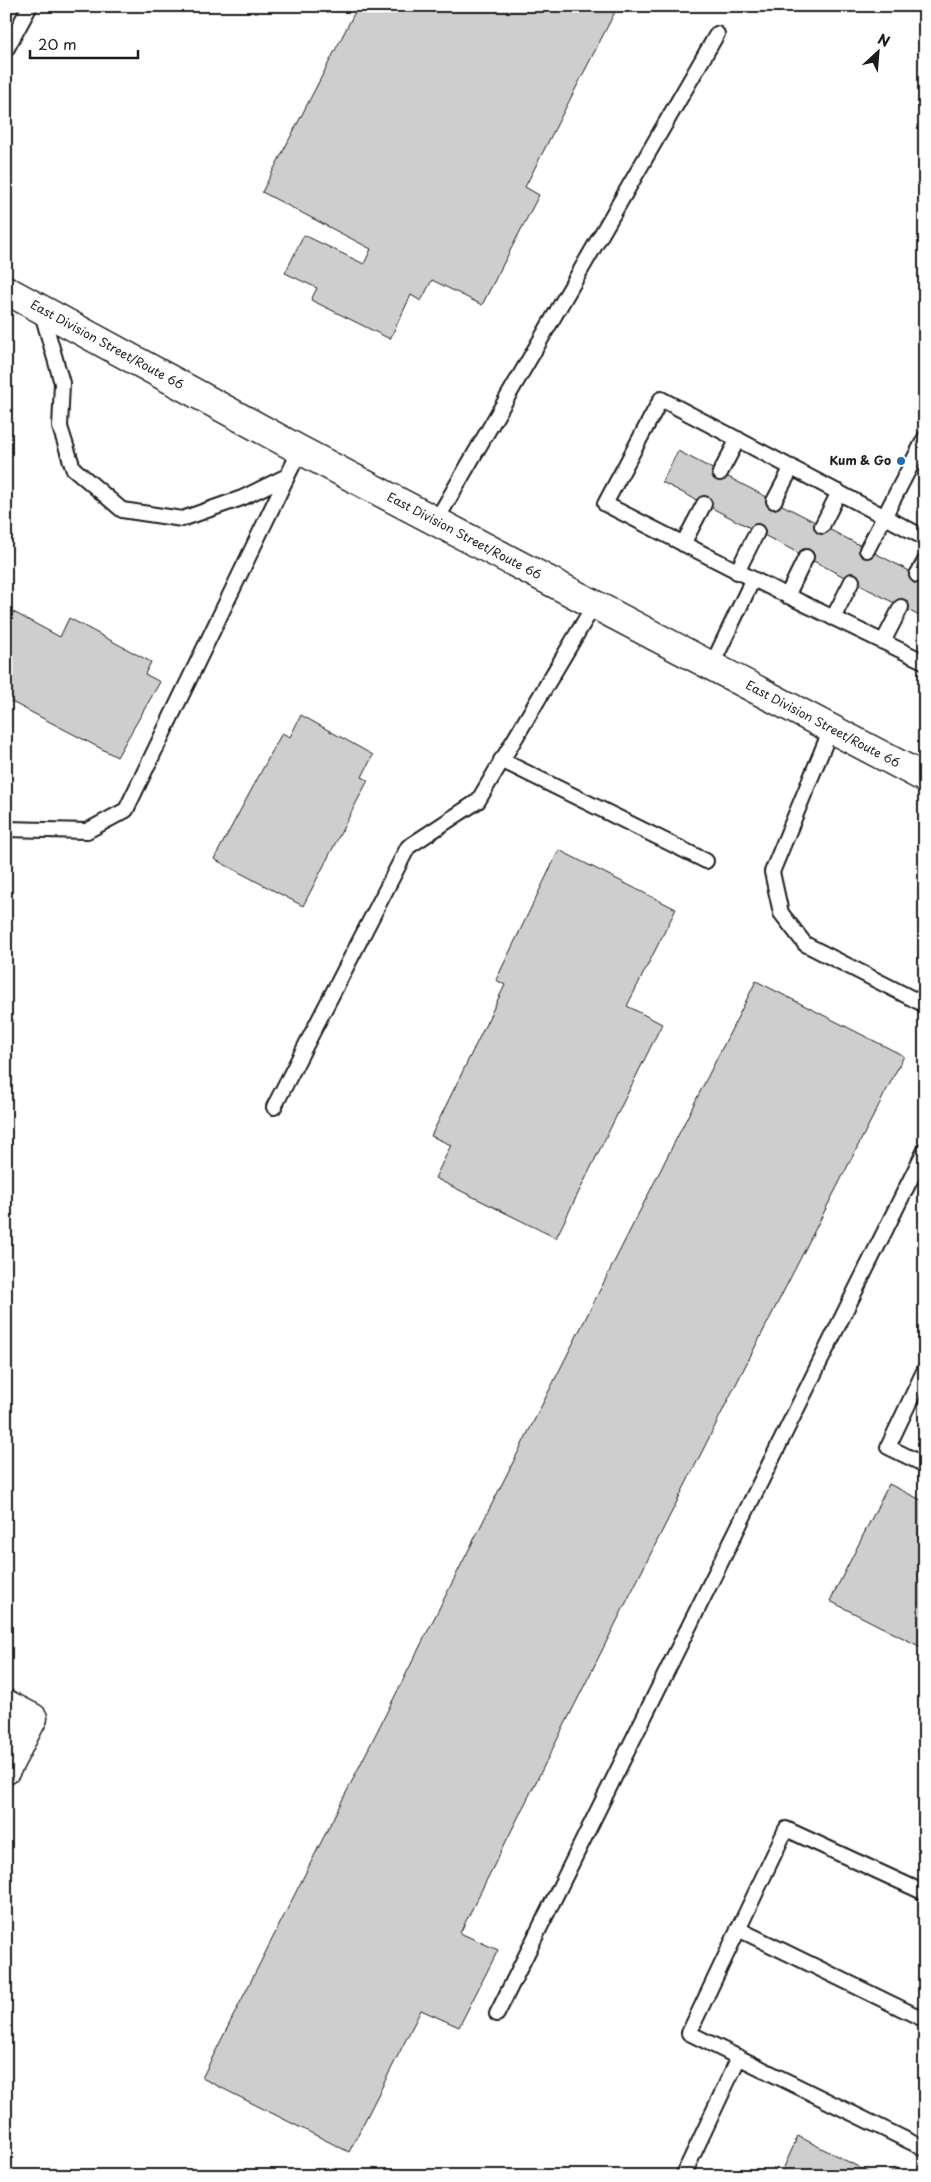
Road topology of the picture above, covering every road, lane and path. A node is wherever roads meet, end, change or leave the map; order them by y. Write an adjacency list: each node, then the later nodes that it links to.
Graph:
1 (30, 6): 3 (lane)
2 (717, 34): 16 (lane)
3 (6, 50)
4 (6, 290): 5 (main road, East Division Street/Route 66)
5 (40, 307): 8 (main road, East Division Street/Route 66); 11 (lane)
6 (925, 438): 15 (lane)
7 (738, 439): 9 (lane); 10 (lane); 20 (lane)
8 (300, 450): 11 (lane); 16 (main road, East Division Street/Route 66)
9 (792, 467): 12 (lane); 13 (lane)
10 (720, 473)
11 (287, 476): 38 (lane)
12 (839, 492): 15 (lane); 17 (lane)
13 (774, 501)
14 (704, 504): 20 (lane)
15 (884, 517): 19 (lane); 21 (lane)
16 (436, 521): 29 (main road, East Division Street/Route 66)
17 (822, 526)
18 (757, 532): 24 (lane)
19 (925, 538)
20 (684, 544): 24 (lane)
21 (867, 550)
22 (806, 557): 28 (lane)
23 (925, 561): 25 (lane)
24 (737, 572): 26 (lane)
25 (917, 575)
26 (753, 580): 28 (lane); 34 (lane)
27 (852, 581): 31 (lane)
28 (787, 596): 31 (lane)
29 (594, 605): 34 (main road, East Division Street/Route 66); 36 (lane)
30 (901, 607): 32 (lane)
31 (833, 618): 32 (lane)
32 (883, 642): 33 (lane)
33 (925, 662)
34 (711, 667): 35 (main road, East Division Street/Route 66)
35 (831, 730): 37 (main road, East Division Street/Route 66); 40 (lane)
36 (501, 760): 39 (lane); 41 (lane)
37 (925, 778)
38 (6, 829)
39 (706, 861)
40 (925, 1005)
41 (274, 1107)
42 (925, 1150): 49 (lane)
43 (925, 1369): 44 (lane)
44 (925, 1465)
45 (6, 1704): 46 (main road)
46 (6, 1770)
47 (925, 1894): 48 (lane)
48 (738, 1929): 50 (lane); 51 (lane)
49 (497, 2014)
50 (925, 2020)
51 (739, 2057): 52 (lane); 53 (lane)
52 (925, 2149)
53 (683, 2176)

